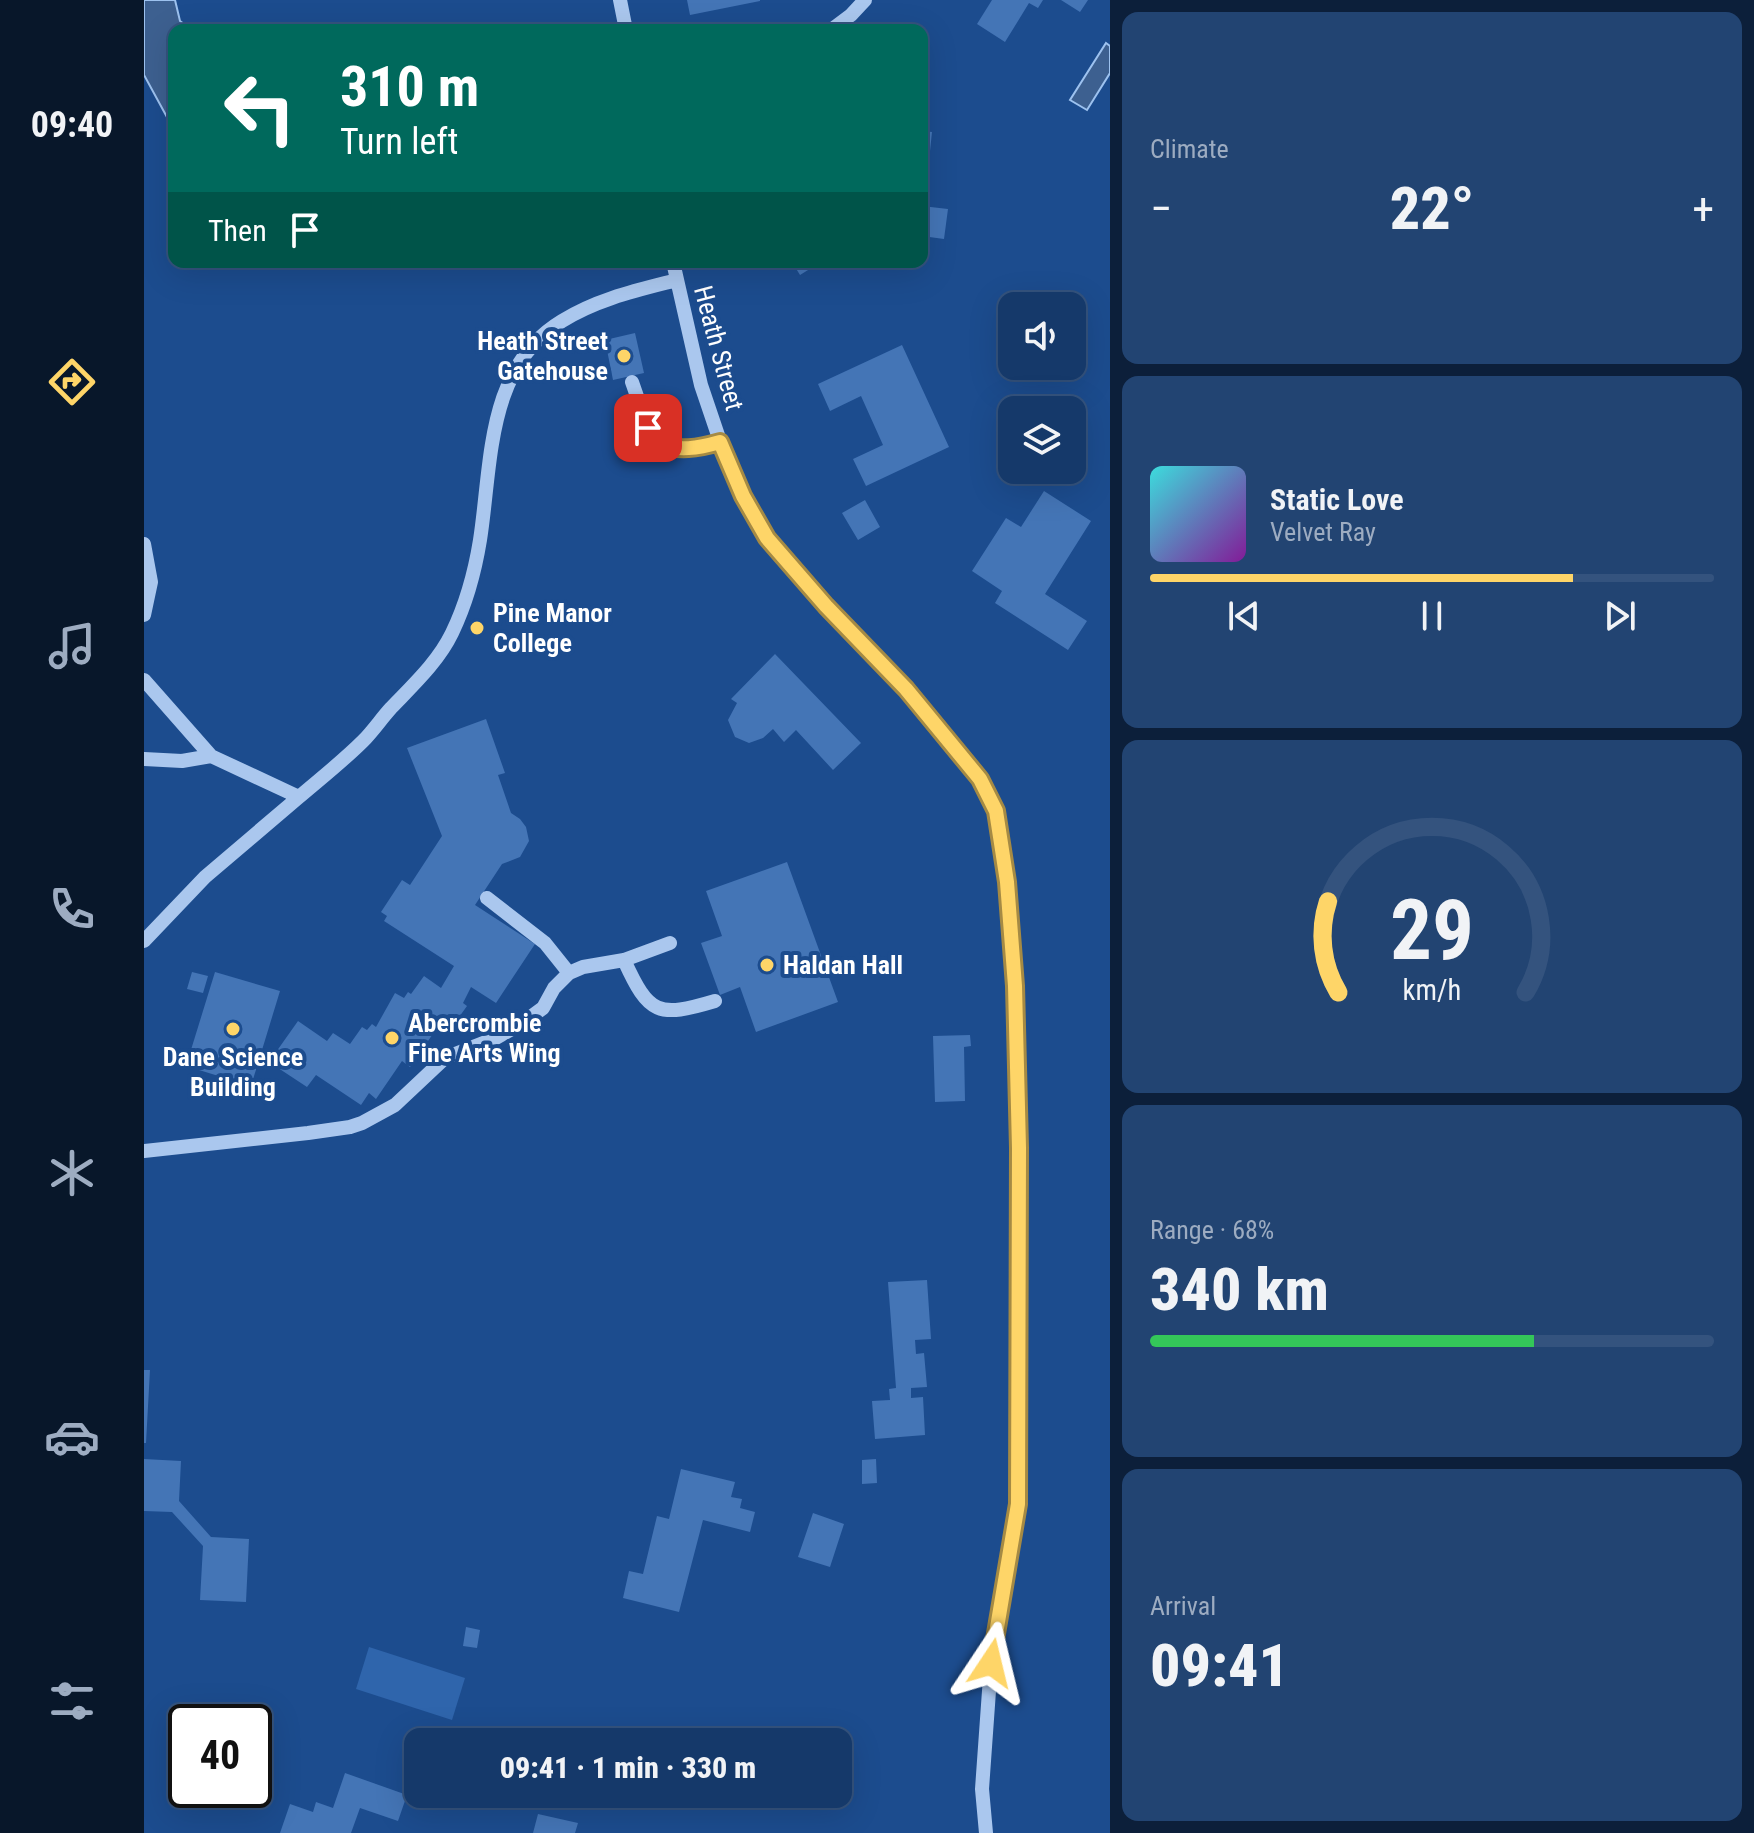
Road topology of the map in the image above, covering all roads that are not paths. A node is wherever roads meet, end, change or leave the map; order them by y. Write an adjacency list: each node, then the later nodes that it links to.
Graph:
1 (620, 0): 3 (street)
2 (865, 0): 4 (street)
3 (625, 24)
4 (839, 24)
5 (674, 268): 6 (street, Heath Street)
6 (677, 280): 8 (street, Heath Street); 14 (street)
7 (632, 382): 8 (street)
8 (720, 442): 22 (street, Heath Street)
9 (144, 544): 10 (street)
10 (144, 615)
11 (144, 680): 12 (street)
12 (211, 756): 13 (street); 14 (street)
13 (144, 759)
14 (299, 797): 16 (street)
15 (487, 898): 19 (street)
16 (144, 941)
17 (670, 943): 18 (street)
18 (624, 960): 19 (street); 20 (street)
19 (569, 973): 21 (street)
20 (715, 1001)
21 (144, 1151)
22 (986, 1833)

